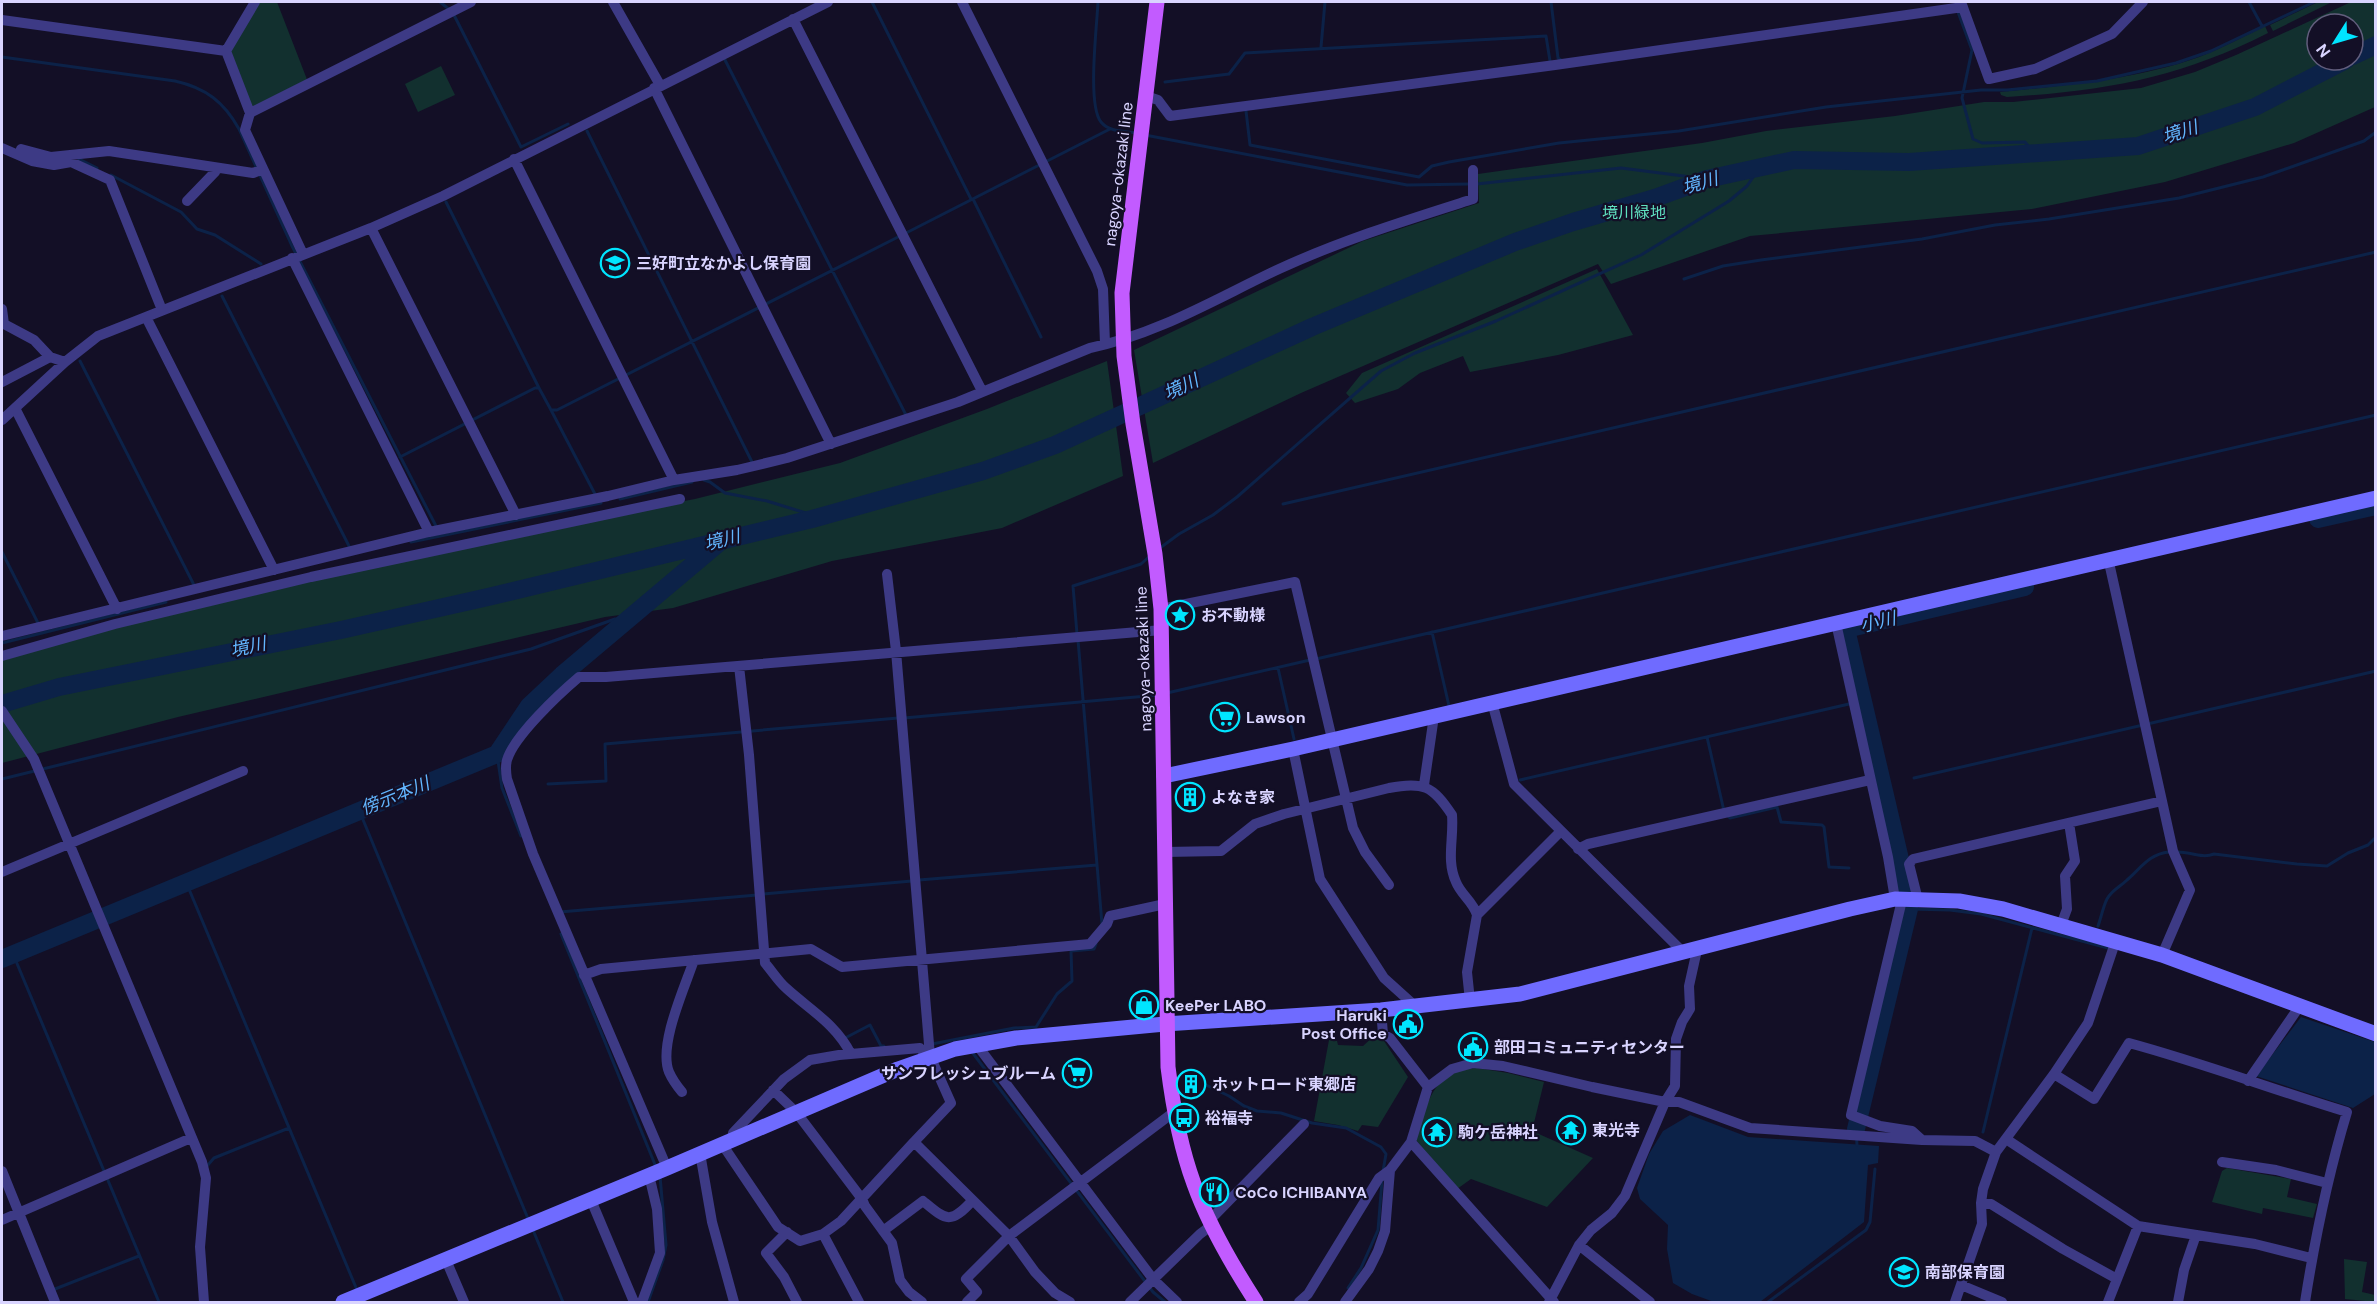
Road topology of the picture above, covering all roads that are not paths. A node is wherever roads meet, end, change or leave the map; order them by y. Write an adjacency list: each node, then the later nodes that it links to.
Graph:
1 (255, 2): 11 (street)
2 (471, 2): 14 (street)
3 (614, 2): 12 (street)
4 (828, 2): 9 (street)
5 (962, 2): 30 (street)
6 (1157, 2): 13 (main road, nagoya-okazaki line)
7 (2142, 2): 8 (street)
8 (1961, 4): 13 (street)
9 (793, 19): 12 (street); 34 (street)
10 (2, 20): 11 (street)
11 (226, 51): 14 (street)
12 (657, 87): 18 (street); 37 (street)
13 (1146, 96): 29 (main road, nagoya-okazaki line)
14 (250, 113): 20 (street)
15 (2, 148): 17 (street)
16 (21, 149): 17 (street)
17 (71, 159): 19 (street); 26 (street)
18 (514, 159): 23 (street); 38 (street)
19 (217, 168): 20 (street); 22 (street)
20 (263, 169): 24 (street)
21 (1472, 172): 29 (street)
22 (187, 201)
23 (371, 228): 24 (street); 41 (street)
24 (297, 256): 26 (street); 42 (street)
25 (2, 309): 28 (street)
26 (162, 310): 27 (street)
27 (146, 317): 32 (street); 44 (street)
28 (3, 323): 31 (street)
29 (1123, 338): 30 (street); 47 (main road, nagoya-okazaki line)
30 (1105, 344): 34 (street)
31 (50, 357): 32 (street); 33 (street)
32 (65, 362): 35 (street)
33 (2, 382)
34 (982, 391): 37 (street)
35 (15, 408): 36 (street); 46 (street)
36 (2, 420)
37 (831, 444): 38 (street)
38 (674, 480): 41 (street)
39 (2376, 498): 43 (street)
40 (680, 499): 52 (street)
41 (516, 515): 42 (street)
42 (429, 532): 44 (street)
43 (2108, 558): 48 (street); 64 (street)
44 (274, 570): 46 (street)
45 (887, 574): 51 (street)
46 (117, 609): 50 (street)
47 (1161, 609): 49 (main road, nagoya-okazaki line); 57 (street)
48 (1836, 623): 54 (street); 61 (street)
49 (1162, 630): 51 (street); 60 (main road, nagoya-okazaki line)
50 (2, 636)
51 (896, 651): 53 (street); 81 (street)
52 (2, 656)
53 (740, 666): 79 (street); 83 (street)
54 (1492, 702): 56 (street); 67 (street)
55 (2, 711): 68 (street)
56 (1434, 716): 57 (street); 62 (street)
57 (1331, 740): 58 (street); 63 (street)
58 (1293, 749): 60 (street); 65 (street)
59 (243, 771): 68 (street)
60 (1164, 776): 70 (main road, nagoya-okazaki line)
61 (1870, 780): 69 (street); 73 (street)
62 (1424, 785): 63 (street); 75 (street)
63 (1344, 799): 65 (street); 72 (street)
64 (2162, 801): 66 (street); 80 (street)
65 (1306, 808): 70 (street); 85 (street)
66 (2069, 823): 73 (street); 76 (street)
67 (1561, 831): 69 (street); 75 (street)
68 (69, 844): 71 (street); 102 (street)
69 (1578, 849): 78 (street)
70 (1165, 852): 74 (main road, nagoya-okazaki line)
71 (2, 872)
72 (1389, 885)
73 (1907, 900): 76 (street); 78 (street); 104 (street)
74 (1165, 904): 81 (street); 88 (main road, nagoya-okazaki line)
75 (1477, 915): 84 (street)
76 (2061, 925): 77 (street)
77 (2116, 940): 80 (street); 93 (street)
78 (1691, 952): 84 (street); 98 (street)
79 (765, 954): 81 (street); 82 (street); 91 (street)
80 (2162, 955): 86 (street)
81 (922, 958): 92 (street)
82 (694, 960): 83 (street); 97 (street)
83 (584, 975): 111 (street)
84 (1470, 1001): 85 (street)
85 (1415, 1006): 87 (street)
86 (2300, 1007): 89 (street); 94 (street)
87 (1381, 1010): 88 (street); 95 (street)
88 (1166, 1024): 90 (street); 100 (main road, nagoya-okazaki line)
89 (2376, 1034)
90 (977, 1044): 92 (street); 115 (street)
91 (851, 1054): 92 (street); 96 (street)
92 (928, 1057): 99 (street); 106 (street)
93 (2054, 1074): 94 (street); 103 (street)
94 (2248, 1082): 116 (street)
95 (1428, 1087): 98 (street); 107 (street)
96 (773, 1090): 99 (street); 105 (street)
97 (682, 1092)
98 (1665, 1102): 104 (street); 130 (street)
99 (796, 1112): 105 (street); 117 (street)
100 (1174, 1112): 115 (street); 123 (main road, nagoya-okazaki line)
101 (1304, 1124): 123 (street)
102 (191, 1138): 121 (street); 137 (street)
103 (2006, 1139): 108 (street); 124 (street)
104 (1922, 1140): 108 (street)
105 (727, 1141): 109 (street); 126 (street)
106 (914, 1142): 117 (street); 119 (street)
107 (1411, 1142): 112 (street); 153 (street)
108 (1996, 1152): 120 (street)
109 (700, 1153): 111 (street); 142 (street)
110 (2222, 1162): 116 (street)
111 (667, 1168): 114 (street)
112 (1390, 1170): 151 (street); 152 (street)
113 (2, 1171): 121 (street)
114 (649, 1175): 118 (street); 141 (street)
115 (1080, 1183): 129 (street); 133 (street)
116 (2327, 1183): 131 (street)
117 (862, 1199): 125 (street); 127 (street)
118 (591, 1200): 132 (street); 140 (street)
119 (972, 1201): 125 (street); 129 (street)
120 (1981, 1203): 134 (street); 135 (street)
121 (19, 1212): 122 (street); 136 (street)
122 (2, 1220)
123 (1211, 1223): 133 (street); 150 (main road, nagoya-okazaki line)
124 (2138, 1226): 128 (street); 134 (street)
125 (883, 1231): 145 (street)
126 (787, 1232): 127 (street); 143 (street)
127 (823, 1234): 144 (street)
128 (2196, 1235): 131 (street); 158 (street)
129 (1009, 1236): 146 (street); 147 (street)
130 (1579, 1245): 153 (street); 154 (street)
131 (2311, 1258): 159 (street)
132 (446, 1260): 138 (street); 139 (street)
133 (1153, 1279): 148 (street); 149 (street)
134 (2117, 1279): 157 (street)
135 (1961, 1285): 155 (street); 156 (street)
136 (55, 1302)
137 (204, 1302)
138 (343, 1302)
139 (464, 1302)
140 (634, 1302)
141 (642, 1302)
142 (734, 1302)
143 (797, 1302)
144 (859, 1302)
145 (922, 1302)
146 (967, 1302)
147 (1070, 1302)
148 (1130, 1302)
149 (1177, 1302)
150 (1256, 1302)
151 (1299, 1302)
152 (1345, 1302)
153 (1551, 1302)
154 (1650, 1302)
155 (1955, 1302)
156 (2002, 1302)
157 (2108, 1302)
158 (2178, 1302)
159 (2305, 1302)

